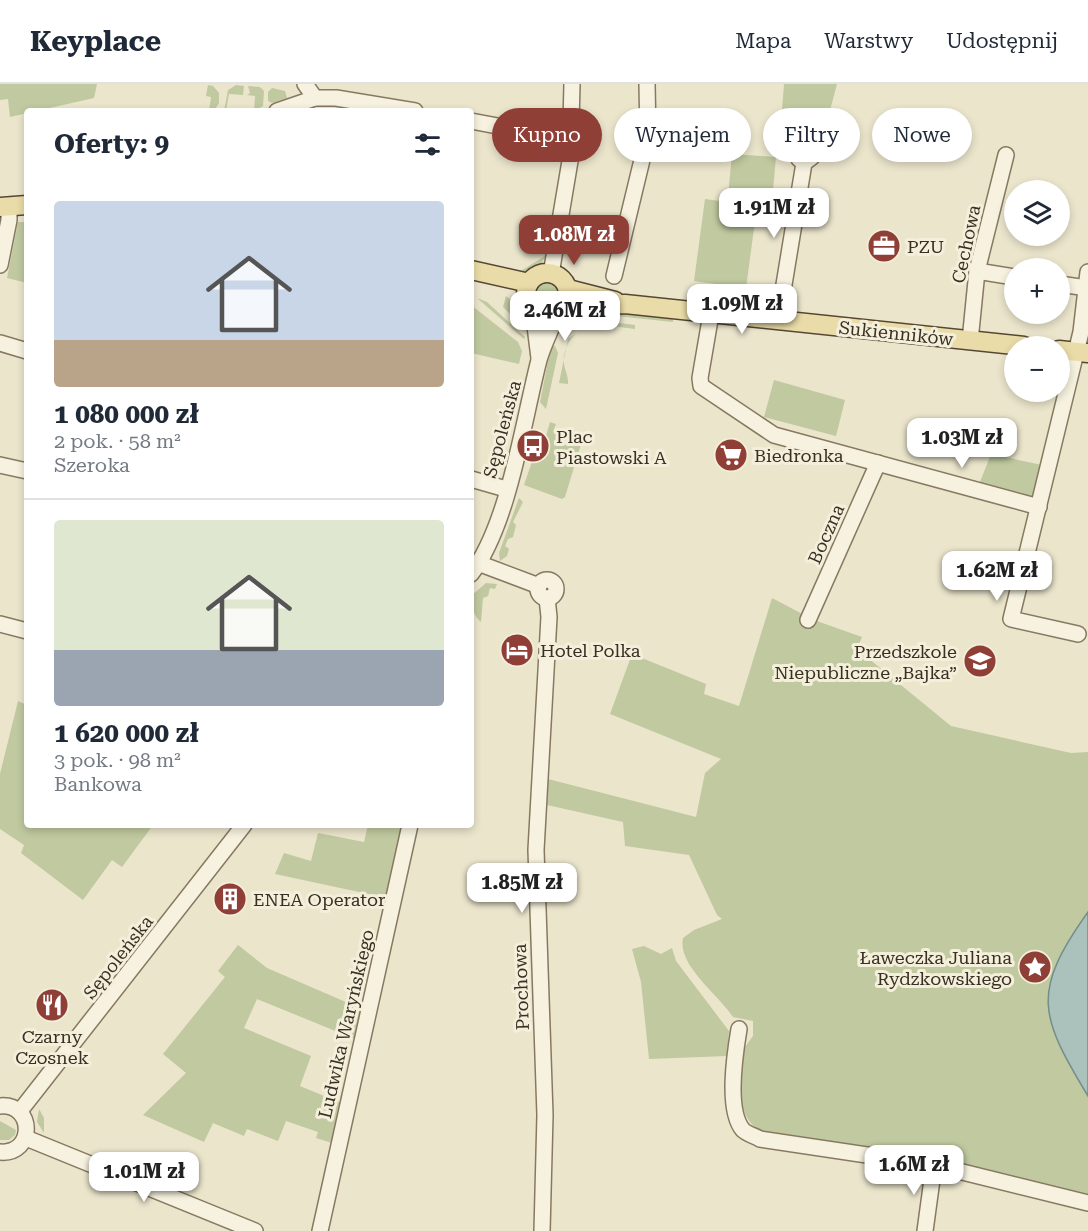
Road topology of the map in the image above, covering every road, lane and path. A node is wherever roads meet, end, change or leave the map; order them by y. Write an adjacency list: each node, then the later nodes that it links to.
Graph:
1 (305, 84): 4 (street)
2 (572, 84): 7 (street)
3 (647, 84): 20 (street)
4 (315, 98): 5 (street); 6 (street)
5 (286, 108)
6 (397, 108)
7 (572, 108)
8 (474, 122): 9 (street)
9 (492, 125)
10 (1006, 155): 17 (street, Cechowa)
11 (569, 162): 18 (street)
12 (804, 163): 27 (street)
13 (24, 205): 14 (main road)
14 (4, 207): 15 (street)
15 (0, 265)
16 (474, 271): 24 (main road)
17 (977, 271): 19 (street); 28 (street, Cechowa)
18 (551, 274): 24 (main road); 25 (main road)
19 (1004, 275)
20 (614, 276)
21 (474, 282): 24 (main road)
22 (1087, 283): 23 (street); 32 (street)
23 (1070, 284)
24 (529, 297): 25 (main road); 33 (street, Sępoleńska)
25 (563, 302): 26 (main road, Sukienników); 33 (street, Sępoleńska)
26 (711, 314): 27 (main road, Sukienników); 34 (street)
27 (778, 321): 28 (main road, Sukienników)
28 (970, 341): 30 (main road, Sukienników)
29 (0, 343): 31 (street)
30 (1004, 344)
31 (24, 350)
32 (1074, 352): 39 (street)
33 (539, 358): 38 (street, Sępoleńska)
34 (878, 463): 39 (street); 41 (street, Boczna)
35 (0, 465): 36 (street)
36 (24, 470)
37 (474, 480): 38 (street)
38 (506, 489): 40 (street, Sępoleńska)
39 (1039, 507): 44 (street)
40 (475, 569): 56 (street, Prochowa)
41 (808, 620)
42 (0, 624): 43 (street)
43 (24, 630)
44 (1078, 634)
45 (242, 828): 49 (street, Sępoleńska)
46 (409, 828): 55 (street, Ludwika Waryńskiego)
47 (740, 1029): 52 (street)
48 (0, 1106): 49 (street)
49 (20, 1111): 50 (street)
50 (26, 1138): 51 (street); 54 (street)
51 (0, 1152)
52 (934, 1165): 53 (street); 57 (street)
53 (1088, 1203)
54 (255, 1231)
55 (320, 1231)
56 (542, 1231)
57 (926, 1231)

